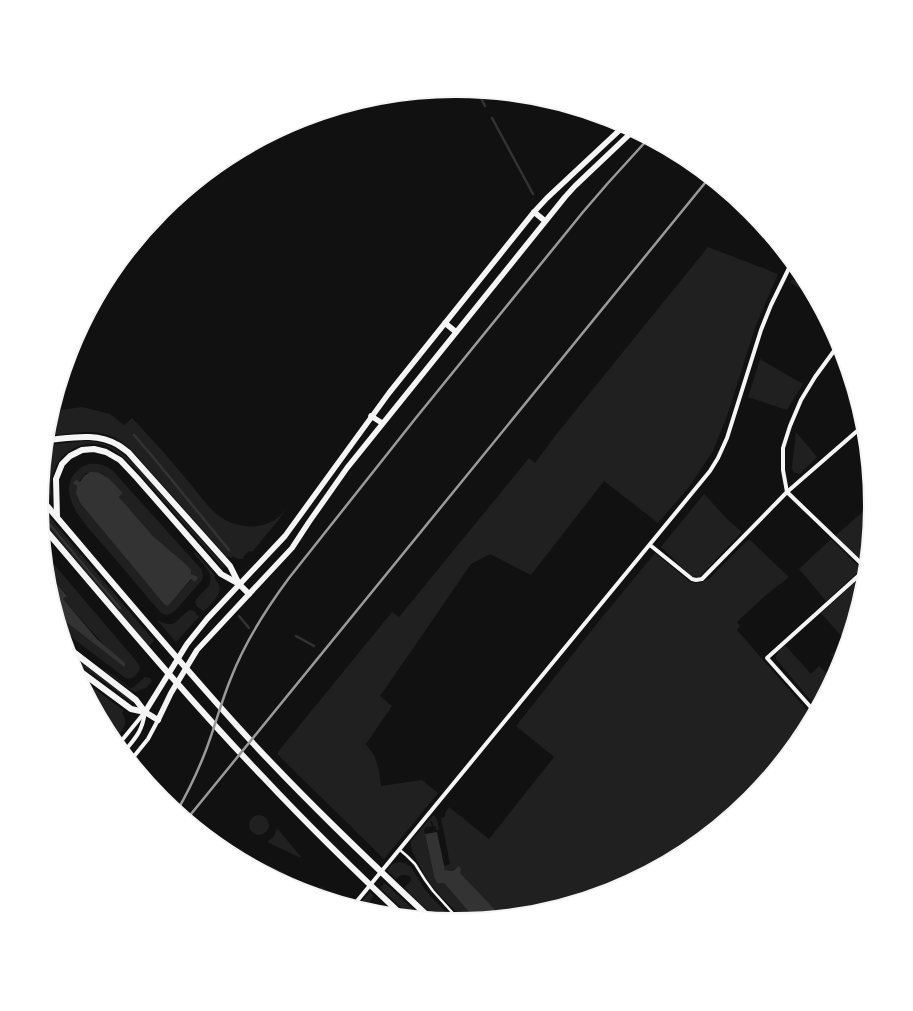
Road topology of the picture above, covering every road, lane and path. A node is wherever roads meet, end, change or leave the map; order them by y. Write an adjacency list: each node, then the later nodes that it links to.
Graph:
1 (619, 131): 3 (street)
2 (629, 135): 4 (street)
3 (534, 212): 4 (street); 6 (street)
4 (545, 221): 7 (street)
5 (789, 268): 17 (street)
6 (445, 323): 7 (street); 9 (street)
7 (456, 332): 10 (street)
8 (835, 350): 13 (street)
9 (371, 416): 10 (street); 20 (street)
10 (382, 423): 21 (street)
11 (858, 430): 13 (street)
12 (53, 439): 20 (main road)
13 (787, 492): 17 (street); 18 (street)
14 (48, 507): 15 (main road)
15 (57, 517): 20 (main road); 33 (main road)
16 (49, 534): 32 (main road)
17 (650, 545): 30 (street)
18 (861, 564)
19 (859, 575): 24 (street)
20 (239, 584): 21 (main road); 25 (street)
21 (249, 594): 26 (street)
22 (76, 654): 25 (main road)
23 (85, 675): 25 (main road)
24 (811, 708)
25 (145, 712): 26 (main road); 27 (street); 28 (street)
26 (158, 720): 29 (street)
27 (122, 740)
28 (128, 747)
29 (134, 756)
30 (399, 849): 31 (street); 34 (lane)
31 (357, 901)
32 (396, 910)
33 (424, 913)
34 (454, 914)

